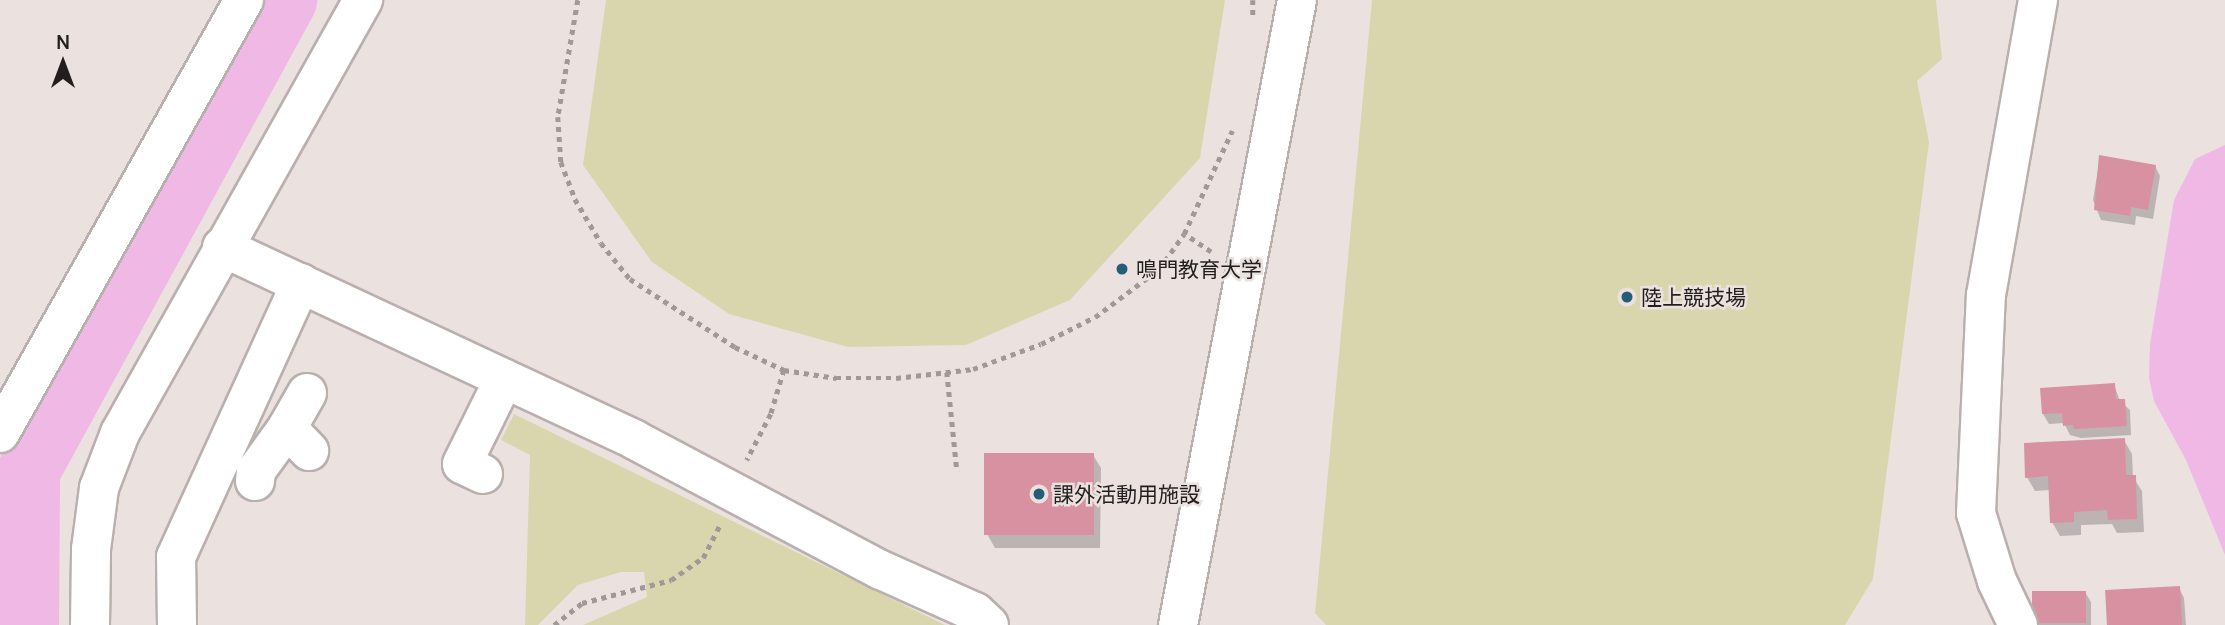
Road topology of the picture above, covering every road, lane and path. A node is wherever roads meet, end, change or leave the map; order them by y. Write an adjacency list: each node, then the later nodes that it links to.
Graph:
1 (244, 0): 17 (street)
2 (363, 0): 10 (street)
3 (578, 0): 13 (path)
4 (1253, 0): 7 (path)
5 (1297, 0): 11 (street)
6 (2038, 0): 27 (street)
7 (1252, 27)
8 (1235, 123): 9 (path)
9 (1184, 234): 11 (path); 14 (path)
10 (222, 247): 12 (street); 22 (street)
11 (1244, 275): 26 (street)
12 (301, 284): 15 (street); 23 (street)
13 (783, 370): 14 (path); 21 (path)
14 (947, 372): 18 (path)
15 (504, 379): 19 (street); 21 (street)
16 (307, 393): 20 (street)
17 (0, 433)
18 (957, 471)
19 (483, 474)
20 (255, 481)
21 (733, 492): 24 (path); 25 (street)
22 (90, 625)
23 (177, 625)
24 (554, 625)
25 (989, 625)
26 (1178, 625)
27 (2018, 625)

